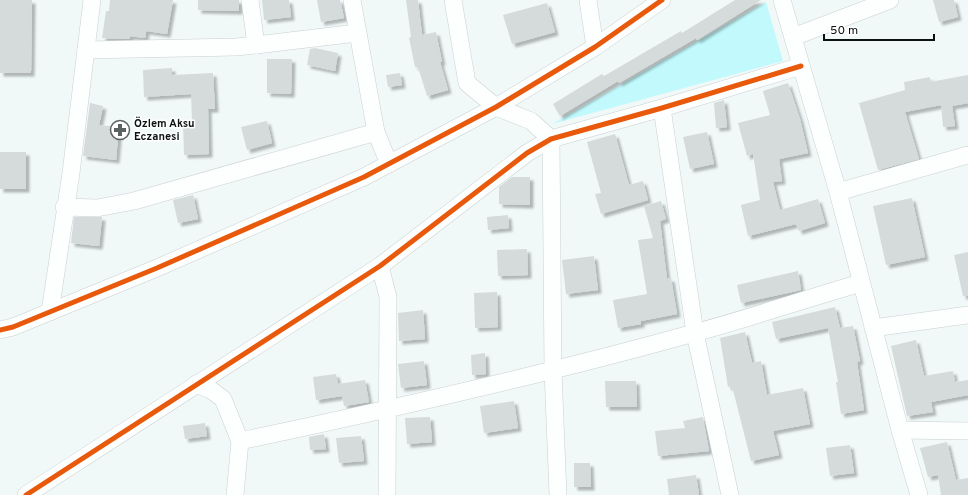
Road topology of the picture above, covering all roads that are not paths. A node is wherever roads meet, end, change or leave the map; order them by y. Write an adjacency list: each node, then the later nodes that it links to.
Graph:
1 (92, 0): 13 (street)
2 (250, 0): 11 (street)
3 (352, 0): 9 (street)
4 (453, 0): 15 (street)
5 (588, 0): 12 (street)
6 (662, 0): 12 (street)
7 (782, 0): 10 (street)
8 (890, 0): 10 (street)
9 (357, 33): 11 (street); 17 (street)
10 (793, 37): 14 (street)
11 (256, 45): 13 (street)
12 (596, 47): 15 (street)
13 (86, 50): 22 (street)
14 (801, 66): 16 (street); 21 (street)
15 (496, 107): 18 (street); 20 (street)
16 (662, 108): 18 (street); 29 (street)
17 (376, 132): 20 (street); 22 (street)
18 (551, 139): 23 (street); 30 (street)
19 (968, 155): 21 (street)
20 (389, 164): 25 (street)
21 (838, 192): 24 (street)
22 (64, 207): 25 (street)
23 (380, 266): 31 (street); 32 (street)
24 (861, 283): 27 (street); 29 (street)
25 (50, 312): 28 (street)
26 (968, 315): 27 (street)
27 (873, 328): 33 (street)
28 (0, 330)
29 (695, 333): 30 (street); 40 (street)
30 (553, 370): 32 (street); 39 (street)
31 (196, 384): 35 (street); 36 (street)
32 (389, 410): 35 (street); 38 (street)
33 (900, 430): 34 (street); 41 (street)
34 (968, 431)
35 (240, 441): 37 (street)
36 (26, 495)
37 (235, 495)
38 (387, 495)
39 (558, 495)
40 (730, 495)
41 (919, 495)

